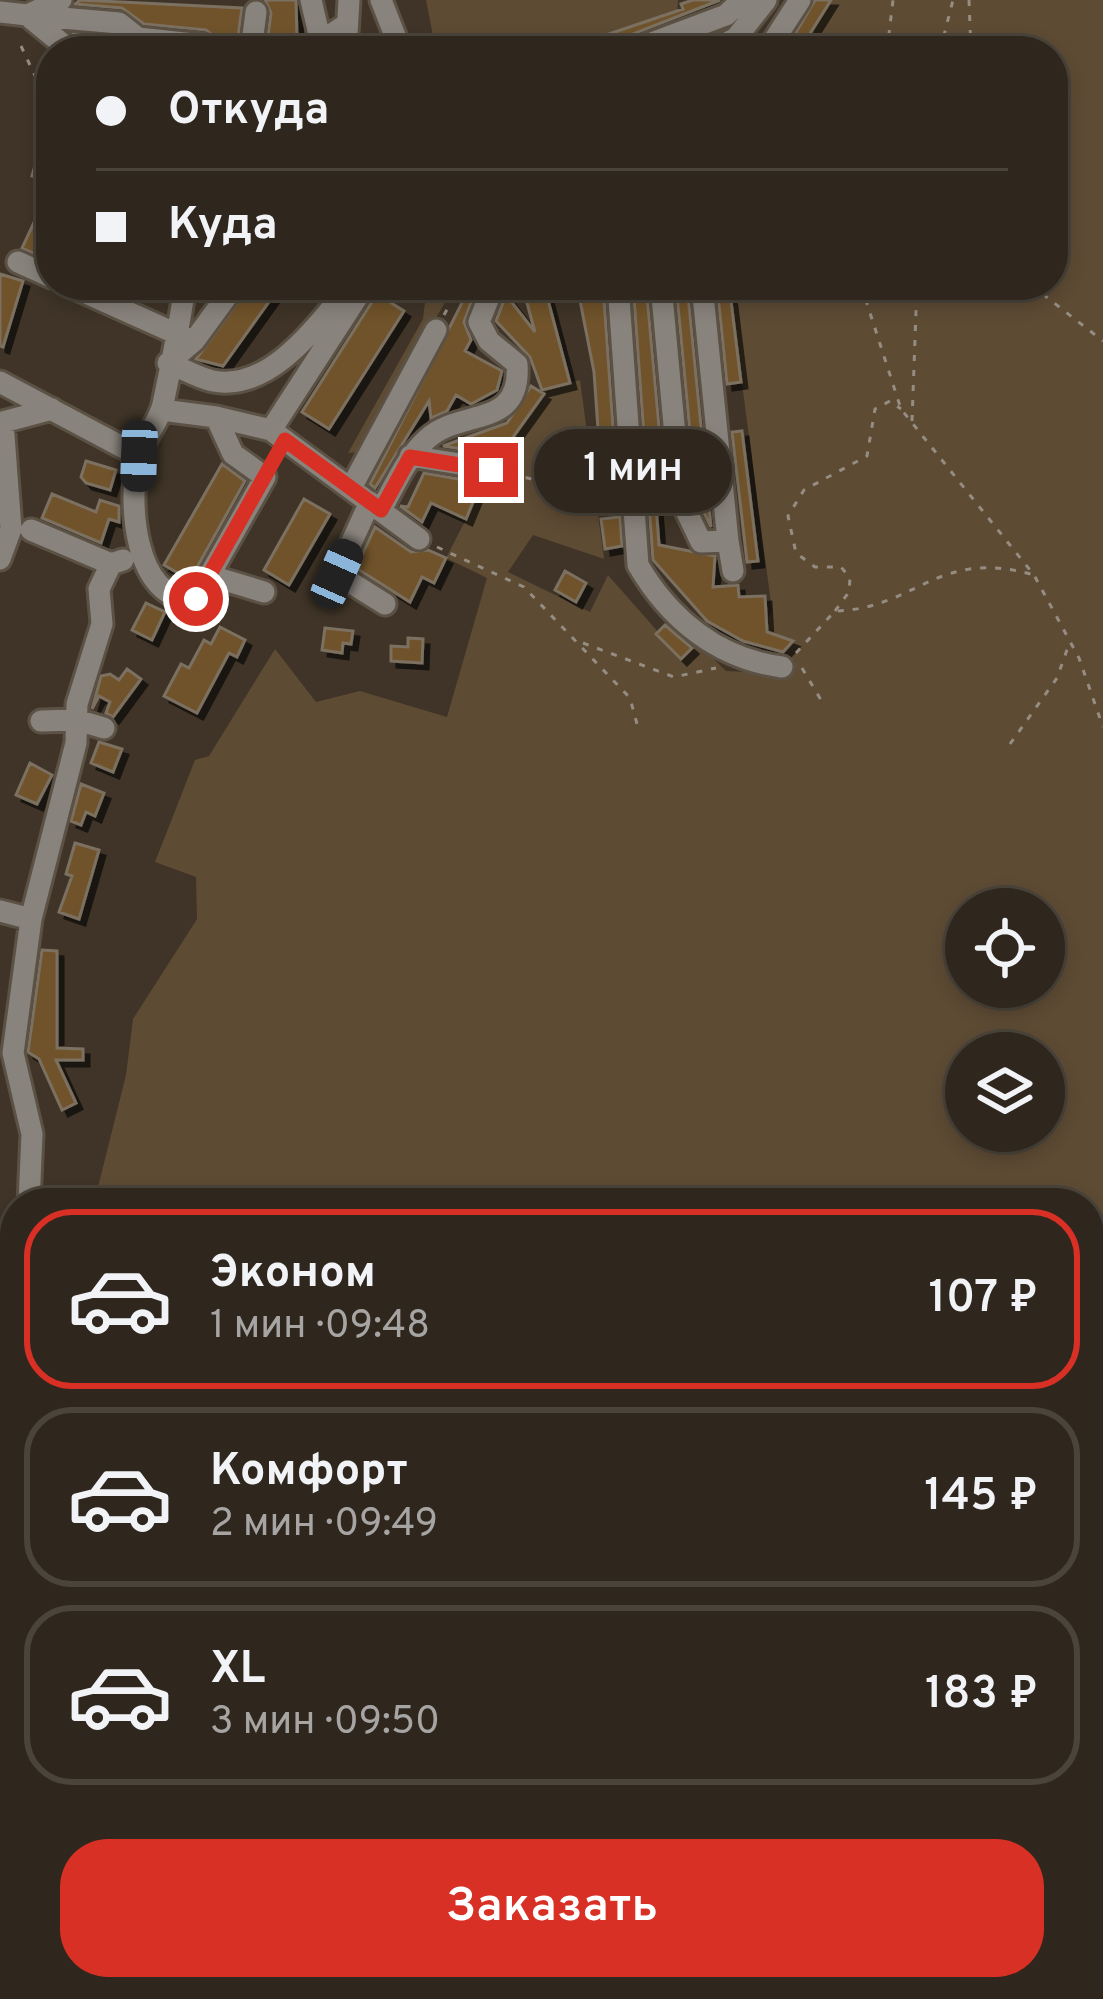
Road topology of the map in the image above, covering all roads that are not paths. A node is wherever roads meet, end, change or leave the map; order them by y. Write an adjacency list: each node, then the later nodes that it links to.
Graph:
1 (61, 0): 10 (street)
2 (311, 0): 15 (street)
3 (349, 0): 11 (street)
4 (381, 0): 18 (street)
5 (742, 0): 19 (street)
6 (766, 0): 20 (street)
7 (800, 0): 21 (street)
8 (0, 11): 10 (street)
9 (256, 12): 14 (street)
10 (27, 14): 12 (street); 13 (street)
11 (347, 24): 16 (street); 17 (street)
12 (53, 36)
13 (135, 36)
14 (252, 36)
15 (313, 36)
16 (328, 36)
17 (347, 36)
18 (395, 36)
19 (670, 36)
20 (738, 36)
21 (777, 36)
22 (18, 262): 23 (street)
23 (36, 270)
24 (103, 300): 34 (street)
25 (185, 300): 34 (street)
26 (221, 300): 34 (street)
27 (337, 300): 35 (street)
28 (356, 300): 40 (street)
29 (488, 300): 42 (street)
30 (619, 300): 56 (street)
31 (662, 300): 48 (street)
32 (704, 300): 48 (street)
33 (436, 330): 45 (street)
34 (185, 337): 35 (street)
35 (168, 363): 38 (street)
36 (0, 382): 37 (street)
37 (52, 409): 41 (street); 50 (street)
38 (162, 410): 39 (street); 41 (street)
39 (216, 417): 40 (street); 44 (street)
40 (278, 435): 44 (street); 45 (street)
41 (139, 456): 49 (street)
42 (410, 457): 43 (street); 45 (street)
43 (491, 470)
44 (265, 477): 53 (street)
45 (367, 500): 47 (street); 55 (street)
46 (32, 530): 51 (street)
47 (419, 539)
48 (728, 541): 52 (street)
49 (141, 555): 51 (street); 53 (street)
50 (0, 559)
51 (111, 564): 57 (street)
52 (733, 571)
53 (211, 576): 54 (street)
54 (263, 592)
55 (385, 604)
56 (782, 667)
57 (77, 720): 58 (street); 59 (street); 61 (street)
58 (41, 721)
59 (104, 728)
60 (0, 910): 61 (street)
61 (31, 919): 62 (street)
62 (7, 1052): 63 (street)
63 (29, 1188)

